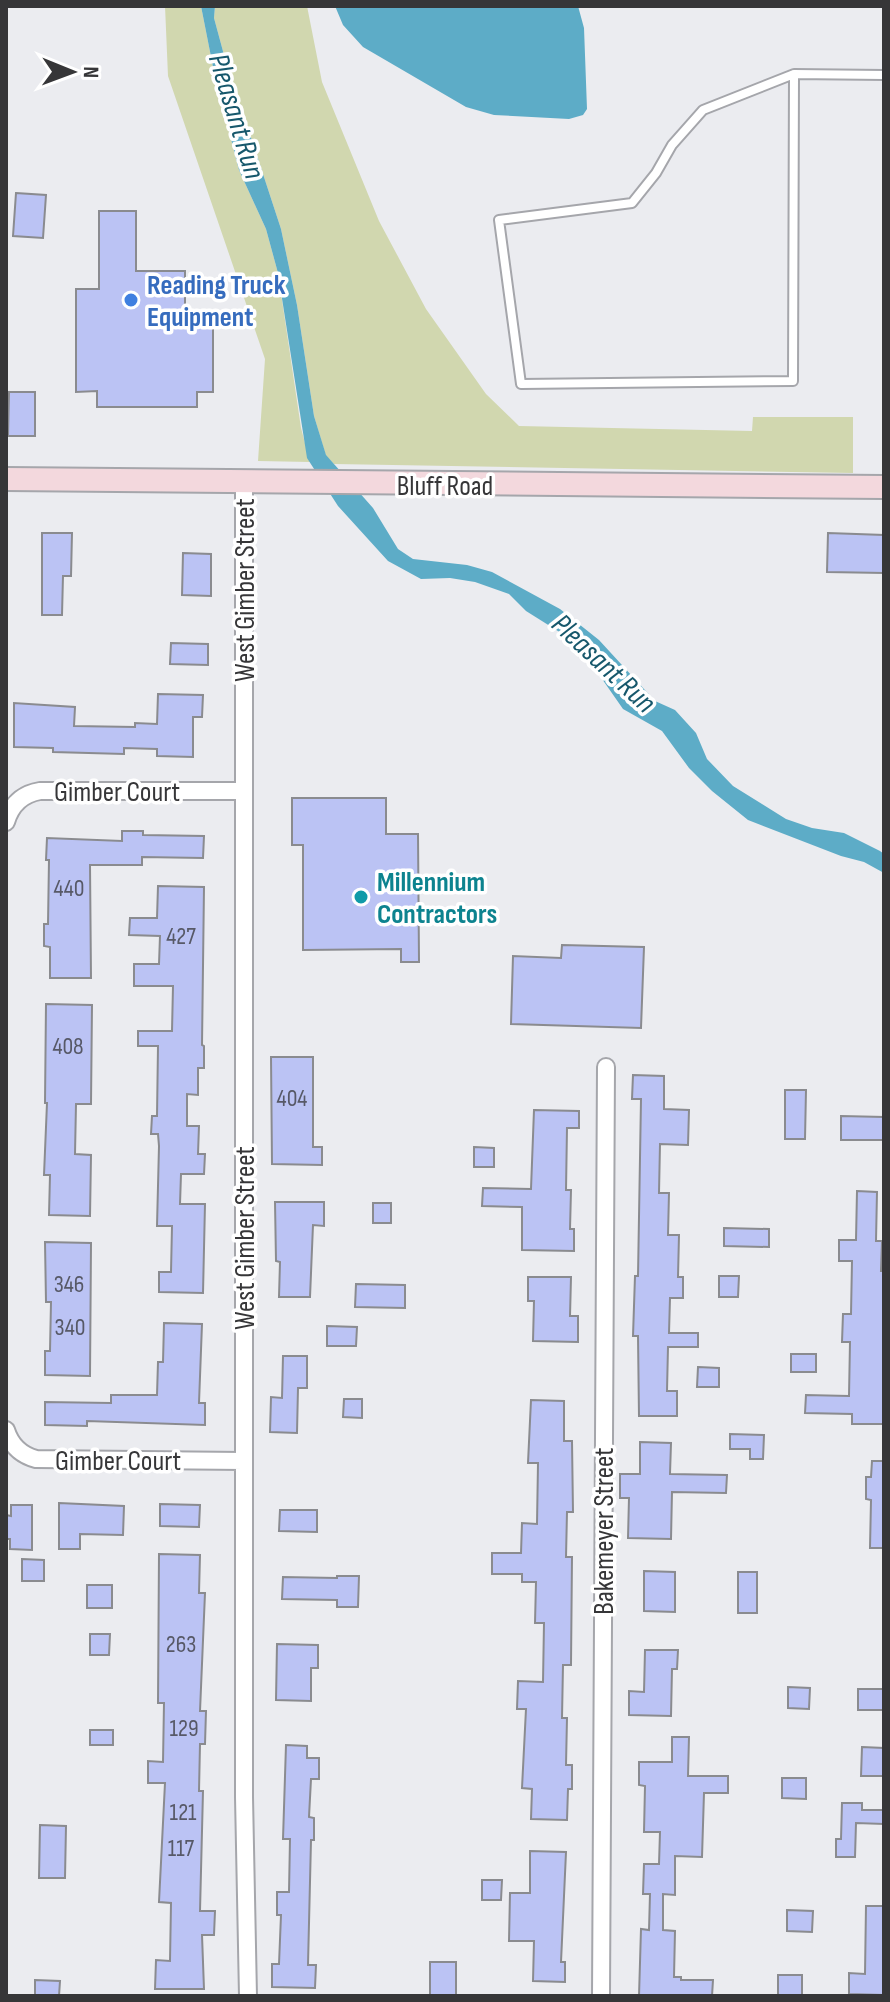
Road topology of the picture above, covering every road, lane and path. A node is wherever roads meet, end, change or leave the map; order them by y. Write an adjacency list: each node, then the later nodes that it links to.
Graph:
1 (794, 74): 1 (lane); 2 (lane)
2 (884, 75)
3 (6, 479): 4 (main road, Bluff Road)
4 (244, 481): 5 (main road, Bluff Road); 6 (street, West Gimber Street)
5 (884, 487)
6 (243, 791): 7 (street, Gimber Court); 10 (street, West Gimber Street)
7 (6, 822)
8 (606, 1067): 12 (street, Bakemeyer Street)
9 (6, 1430): 10 (street, Gimber Court)
10 (244, 1461): 11 (street, West Gimber Street)
11 (248, 1996)
12 (601, 1996)

